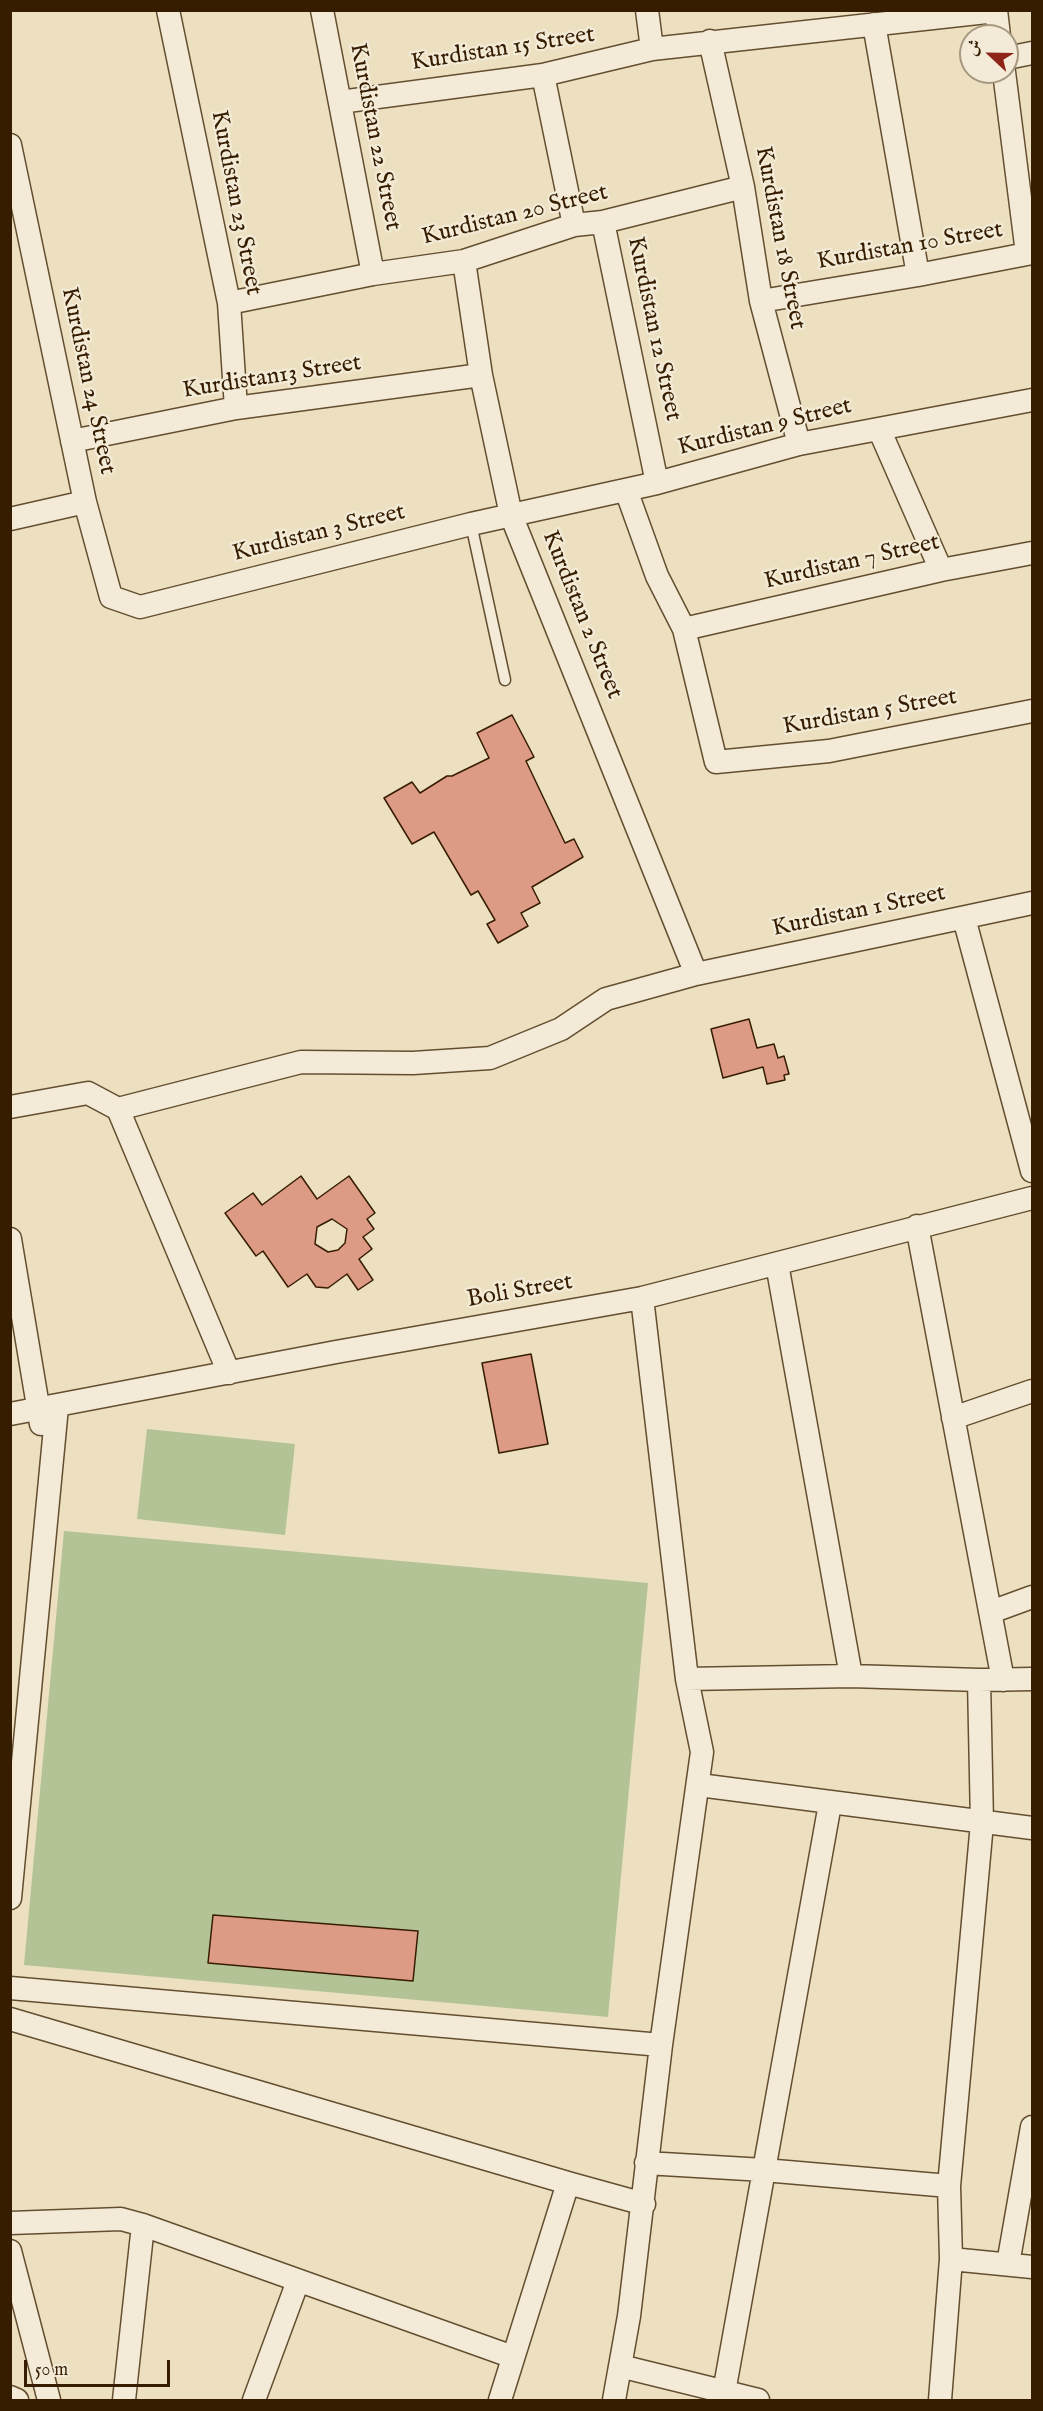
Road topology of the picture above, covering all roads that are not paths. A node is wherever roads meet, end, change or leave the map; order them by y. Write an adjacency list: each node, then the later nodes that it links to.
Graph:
1 (168, 10): 21 (street, Kurdistan 23 Street)
2 (322, 10): 10 (street, Kurdistan 22 Street)
3 (647, 10): 7 (street)
4 (996, 11): 5 (street, Kurdistan 15 Street)
5 (874, 24): 6 (street, Kurdistan 15 Street); 19 (street)
6 (710, 41): 7 (street, Kurdistan 15 Street); 12 (street, Kurdistan 18 Street)
7 (652, 49): 8 (street, Kurdistan 15 Street)
8 (543, 75): 10 (street, Kurdistan 15 Street); 15 (street)
9 (1006, 84): 16 (street)
10 (340, 102): 18 (street, Kurdistan 22 Street)
11 (10, 145): 13 (street, Kurdistan 24 Street)
12 (743, 187): 14 (street, Kurdistan 20 Street); 20 (street, Kurdistan 18 Street)
13 (16, 203): 26 (street, Kurdistan 24 Street)
14 (603, 222): 15 (street, Kurdistan 20 Street); 28 (street, Kurdistan 12 Street)
15 (574, 225): 17 (street, Kurdistan 20 Street)
16 (1030, 253): 19 (street, Kurdistan 10 Street)
17 (464, 261): 18 (street, Kurdistan 20 Street); 22 (street, Kurdistan 2 Street)
18 (373, 274): 21 (street, Kurdistan 20 Street)
19 (918, 275): 20 (street, Kurdistan 10 Street)
20 (761, 301): 27 (street, Kurdistan 18 Street)
21 (228, 303): 24 (street, Kurdistan 23 Street)
22 (481, 375): 24 (street, Kurdistan13 Street); 31 (street, Kurdistan 2 Street)
23 (1032, 400): 25 (street, Kurdistan 9 Street)
24 (236, 408): 26 (street, Kurdistan13 Street)
25 (879, 429): 27 (street, Kurdistan 9 Street); 35 (street)
26 (72, 441): 30 (street, Kurdistan 24 Street)
27 (799, 444): 28 (street, Kurdistan 9 Street)
28 (657, 483): 29 (street, Kurdistan 9 Street)
29 (626, 490): 31 (street, Kurdistan 9 Street); 37 (street)
30 (85, 502): 32 (street); 36 (street, Kurdistan 24 Street)
31 (511, 515): 33 (street, Kurdistan 3 Street); 42 (street, Kurdistan 2 Street)
32 (10, 519)
33 (471, 524): 36 (street, Kurdistan 3 Street); 38 (lane)
34 (1032, 553): 35 (street, Kurdistan 7 Street)
35 (941, 570): 37 (street, Kurdistan 7 Street)
36 (140, 607)
37 (684, 629): 39 (street, Kurdistan 5 Street)
38 (505, 680)
39 (1032, 711)
40 (1032, 903): 41 (street, Kurdistan 1 Street)
41 (964, 918): 42 (street, Kurdistan 1 Street); 45 (street)
42 (696, 974): 44 (street, Kurdistan 1 Street)
43 (10, 1107): 44 (street)
44 (118, 1109): 51 (street)
45 (1032, 1171)
46 (1032, 1198): 47 (street, Boli Street)
47 (917, 1226): 49 (street, Boli Street); 55 (street)
48 (10, 1239): 53 (street)
49 (777, 1264): 50 (street, Boli Street); 58 (street)
50 (642, 1298): 51 (street, Boli Street); 59 (street)
51 (230, 1373): 53 (street, Boli Street)
52 (1032, 1391): 55 (street)
53 (48, 1408): 54 (street, Boli Street); 67 (street)
54 (10, 1414)
55 (953, 1418): 57 (street)
56 (1032, 1597): 57 (street)
57 (991, 1612): 62 (street)
58 (851, 1676): 59 (street); 61 (street)
59 (687, 1679): 63 (street)
60 (1032, 1679): 62 (street)
61 (979, 1680): 62 (street); 65 (street)
62 (1003, 1680)
63 (699, 1785): 64 (street); 70 (street)
64 (830, 1804): 65 (street); 73 (street)
65 (982, 1823): 66 (street); 75 (street)
66 (1032, 1828)
67 (10, 1898)
68 (10, 1988): 70 (street)
69 (10, 2019): 74 (street)
70 (661, 2045): 72 (street)
71 (1032, 2127): 81 (street)
72 (646, 2163): 73 (street); 76 (street)
73 (764, 2170): 75 (street); 86 (street)
74 (568, 2183): 76 (street); 84 (street)
75 (949, 2186): 80 (street)
76 (644, 2204): 85 (street)
77 (10, 2223): 78 (street)
78 (143, 2225): 83 (street); 90 (street)
79 (10, 2252): 89 (street)
80 (951, 2259): 81 (street); 95 (street)
81 (1008, 2264): 82 (street)
82 (1032, 2267)
83 (298, 2281): 84 (street); 91 (street)
84 (513, 2357): 92 (street)
85 (620, 2366): 86 (street); 93 (street)
86 (724, 2392): 94 (street)
87 (10, 2397): 88 (street)
88 (17, 2400)
89 (49, 2400)
90 (124, 2400)
91 (254, 2400)
92 (500, 2400)
93 (614, 2400)
94 (759, 2400)
95 (940, 2400)

